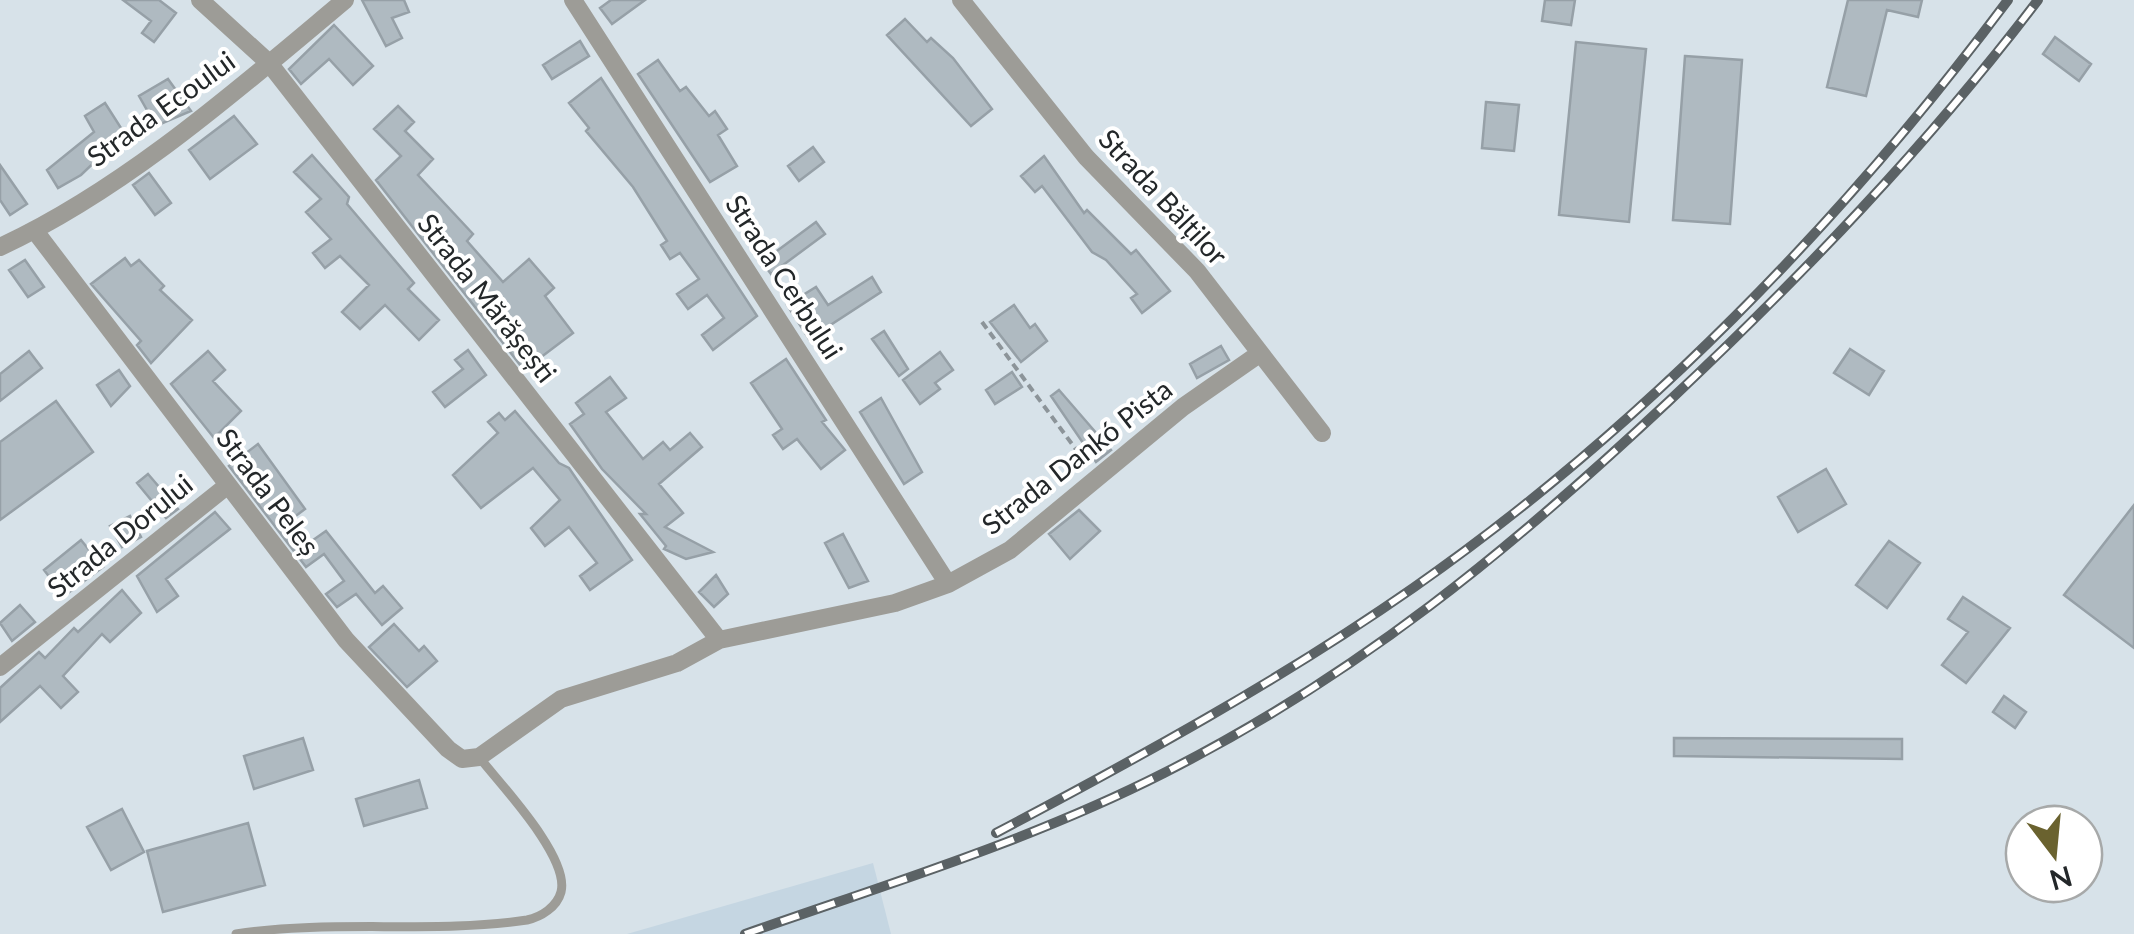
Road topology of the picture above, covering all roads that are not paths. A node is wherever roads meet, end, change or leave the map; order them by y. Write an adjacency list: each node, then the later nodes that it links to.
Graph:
1 (200, 0): 5 (street, Strada Mărășești)
2 (345, 0): 5 (street, Strada Ecoului)
3 (573, 0): 11 (street, Strada Cerbului)
4 (961, 0): 8 (street, Strada Bălților)
5 (270, 64): 6 (street, Strada Ecoului); 12 (street, Strada Mărășești)
6 (35, 231): 7 (street, Strada Ecoului); 10 (street, Strada Peleș)
7 (0, 247)
8 (1259, 354): 9 (street, Strada Bălților); 11 (street, Strada Dankó Pista)
9 (1322, 433)
10 (228, 485): 13 (street, Strada Dorului); 14 (street, Strada Peleș)
11 (948, 584): 12 (street, Strada Dankó Pista)
12 (719, 640): 14 (street, Strada Dankó Pista)
13 (0, 667)
14 (479, 757): 15 (lane)
15 (236, 934)

